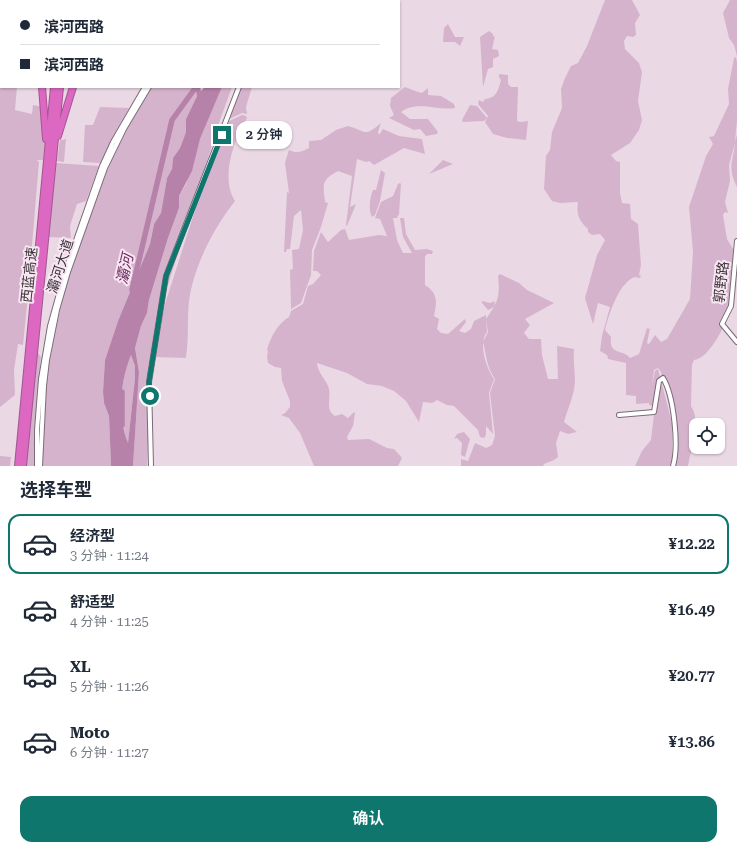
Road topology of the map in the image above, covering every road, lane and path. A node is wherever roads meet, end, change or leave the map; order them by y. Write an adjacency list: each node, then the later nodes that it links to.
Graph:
1 (42, 88): 8 (highway)
2 (54, 88): 8 (highway, 西蓝高速)
3 (60, 88): 8 (highway, 西蓝高速)
4 (73, 88): 8 (highway)
5 (144, 88): 14 (street, 灞河大道)
6 (148, 88): 15 (street, 灞河大道)
7 (239, 88): 16 (street)
8 (49, 174): 12 (highway, 西蓝高速); 13 (highway, 西蓝高速)
9 (737, 241): 10 (street, 郭野路)
10 (737, 342)
11 (619, 415): 17 (street)
12 (18, 466)
13 (23, 466)
14 (37, 466)
15 (40, 466)
16 (151, 466)
17 (673, 466)

